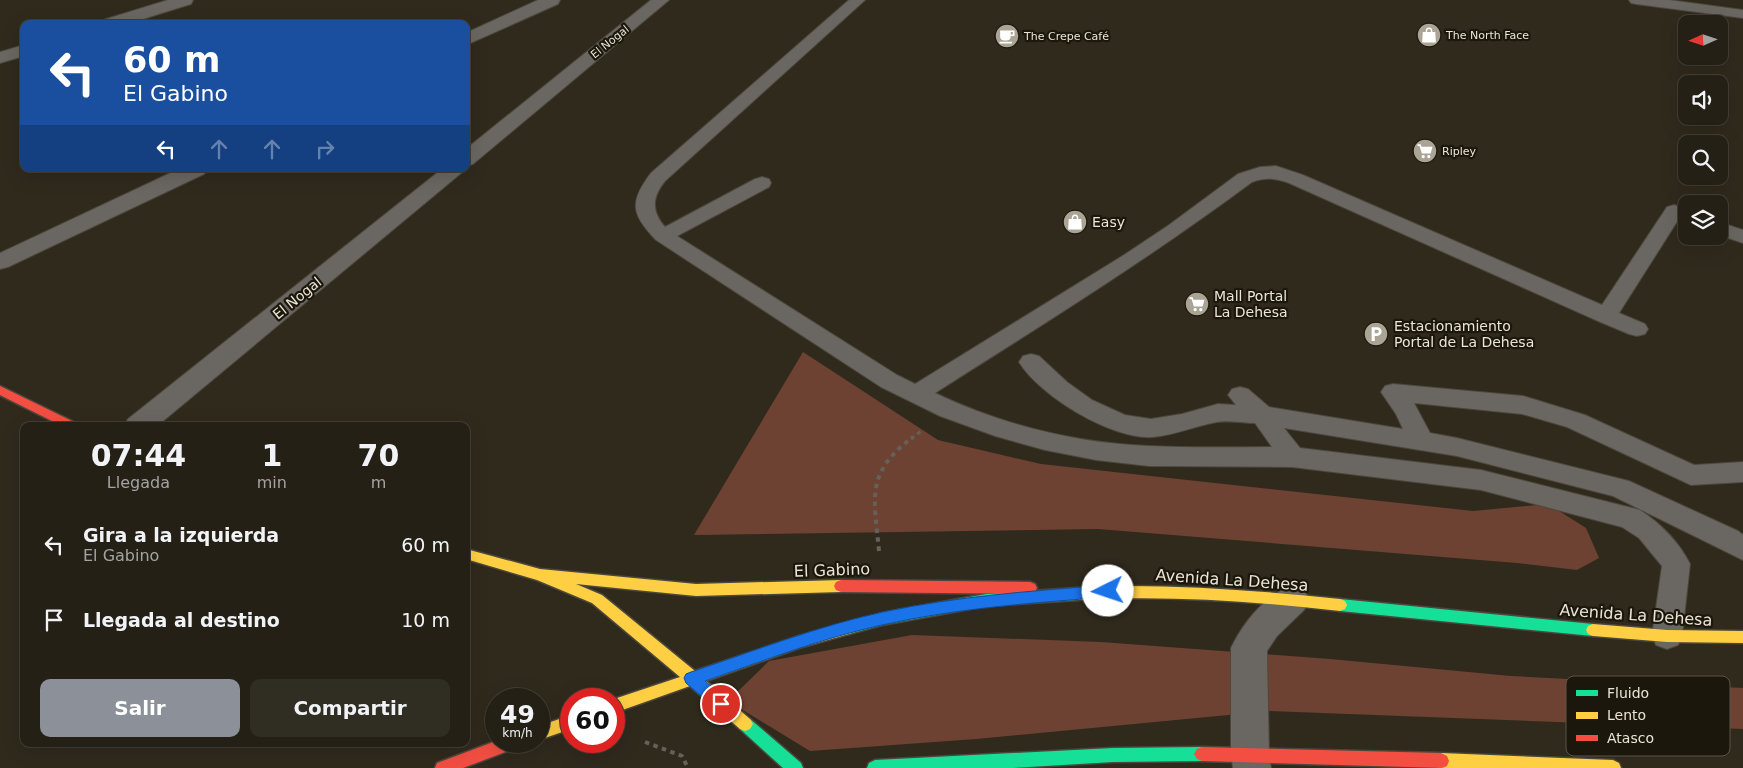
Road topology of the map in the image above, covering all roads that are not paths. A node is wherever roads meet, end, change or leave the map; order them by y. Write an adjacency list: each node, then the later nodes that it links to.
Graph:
1 (185, 0): 7 (street)
2 (552, 0): 8 (street)
3 (661, 0): 11 (street, El Nogal)
4 (858, 0): 17 (lane)
5 (1636, 0): 6 (lane)
6 (1743, 14)
7 (122, 20)
8 (470, 38)
9 (20, 51): 10 (street)
10 (0, 58)
11 (470, 157)
12 (190, 172): 19 (street)
13 (451, 172): 28 (street, El Nogal)
14 (762, 183): 17 (lane)
15 (1678, 213): 20 (lane)
16 (1728, 231): 18 (lane)
17 (663, 236): 24 (lane)
18 (1743, 237)
19 (0, 262)
20 (1606, 316): 21 (lane); 24 (lane)
21 (1637, 329)
22 (1031, 362): 26 (lane)
23 (0, 390): 27 (main road)
24 (915, 395): 30 (lane)
25 (1240, 395): 26 (lane)
26 (1262, 416): 29 (lane); 30 (lane)
27 (64, 422)
28 (143, 422)
29 (1421, 442): 31 (lane); 32 (lane)
30 (1292, 457): 37 (lane)
31 (1743, 472)
32 (1743, 549)
33 (470, 555): 34 (main road, El Gabino)
34 (540, 575): 35 (main road, El Gabino); 39 (main road, El Gabino)
35 (1126, 590): 36 (main road, Avenida La Dehesa); 39 (main road, Avenida La Dehesa)
36 (1292, 600): 37 (main road, Avenida La Dehesa); 42 (street)
37 (1667, 636): 38 (main road, Avenida La Dehesa)
38 (1743, 638)
39 (691, 678): 40 (main road, Avenida La Dehesa); 45 (main road, El Gabino)
40 (625, 702)
41 (485, 752): 44 (main road)
42 (1251, 761): 43 (main road); 46 (main road)
43 (1443, 765): 47 (main road)
44 (443, 768)
45 (795, 768)
46 (876, 768)
47 (1613, 768)

